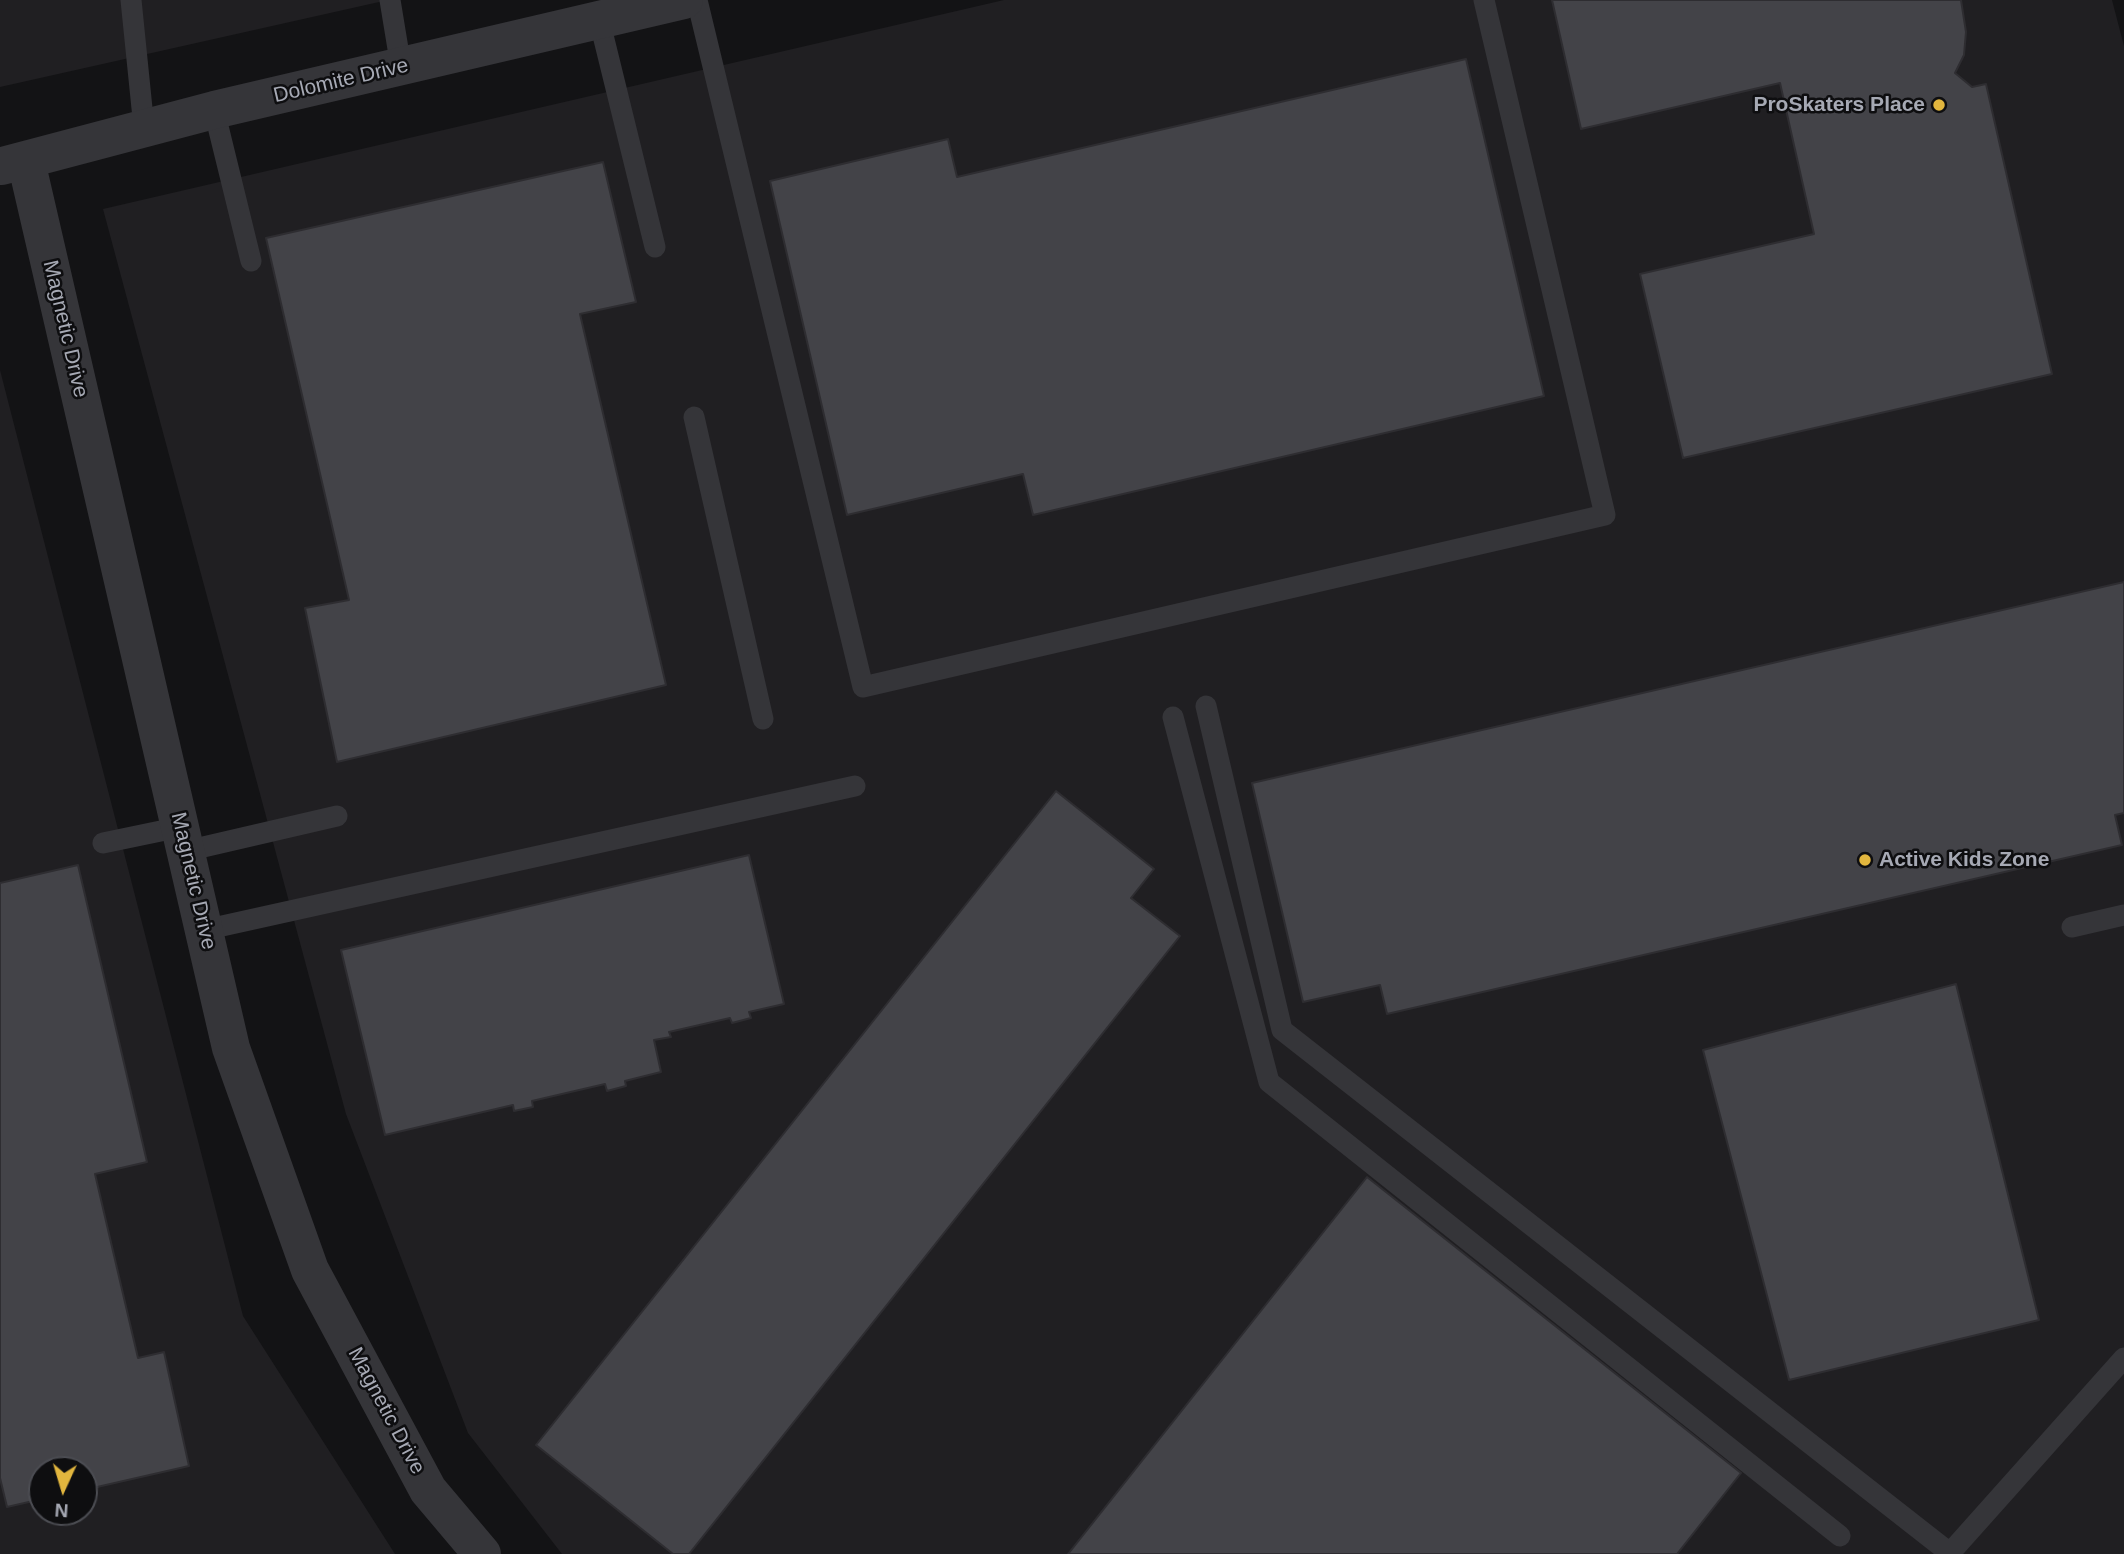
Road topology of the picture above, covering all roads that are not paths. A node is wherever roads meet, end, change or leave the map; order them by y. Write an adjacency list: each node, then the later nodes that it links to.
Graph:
1 (131, 0): 9 (lane)
2 (390, 0): 7 (lane)
3 (684, 0): 6 (street, Dolomite Drive)
4 (697, 0): 5 (lane)
5 (1485, 0)
6 (599, 19): 7 (street, Dolomite Drive); 11 (lane)
7 (401, 67): 8 (street, Dolomite Drive)
8 (214, 110): 9 (street, Dolomite Drive); 12 (lane)
9 (144, 128): 10 (street, Dolomite Drive)
10 (13, 163): 19 (street, Magnetic Drive)
11 (654, 247)
12 (251, 261)
13 (694, 417): 16 (lane)
14 (1206, 706): 27 (lane)
15 (1173, 717): 25 (lane)
16 (763, 719)
17 (855, 786): 23 (lane)
18 (337, 816): 19 (lane)
19 (183, 839): 20 (lane); 23 (street, Magnetic Drive)
20 (103, 843)
21 (2124, 915): 22 (lane)
22 (2072, 927)
23 (204, 929): 26 (street, Magnetic Drive)
24 (2124, 1358): 27 (lane)
25 (1840, 1536)
26 (482, 1554)
27 (1951, 1554)

